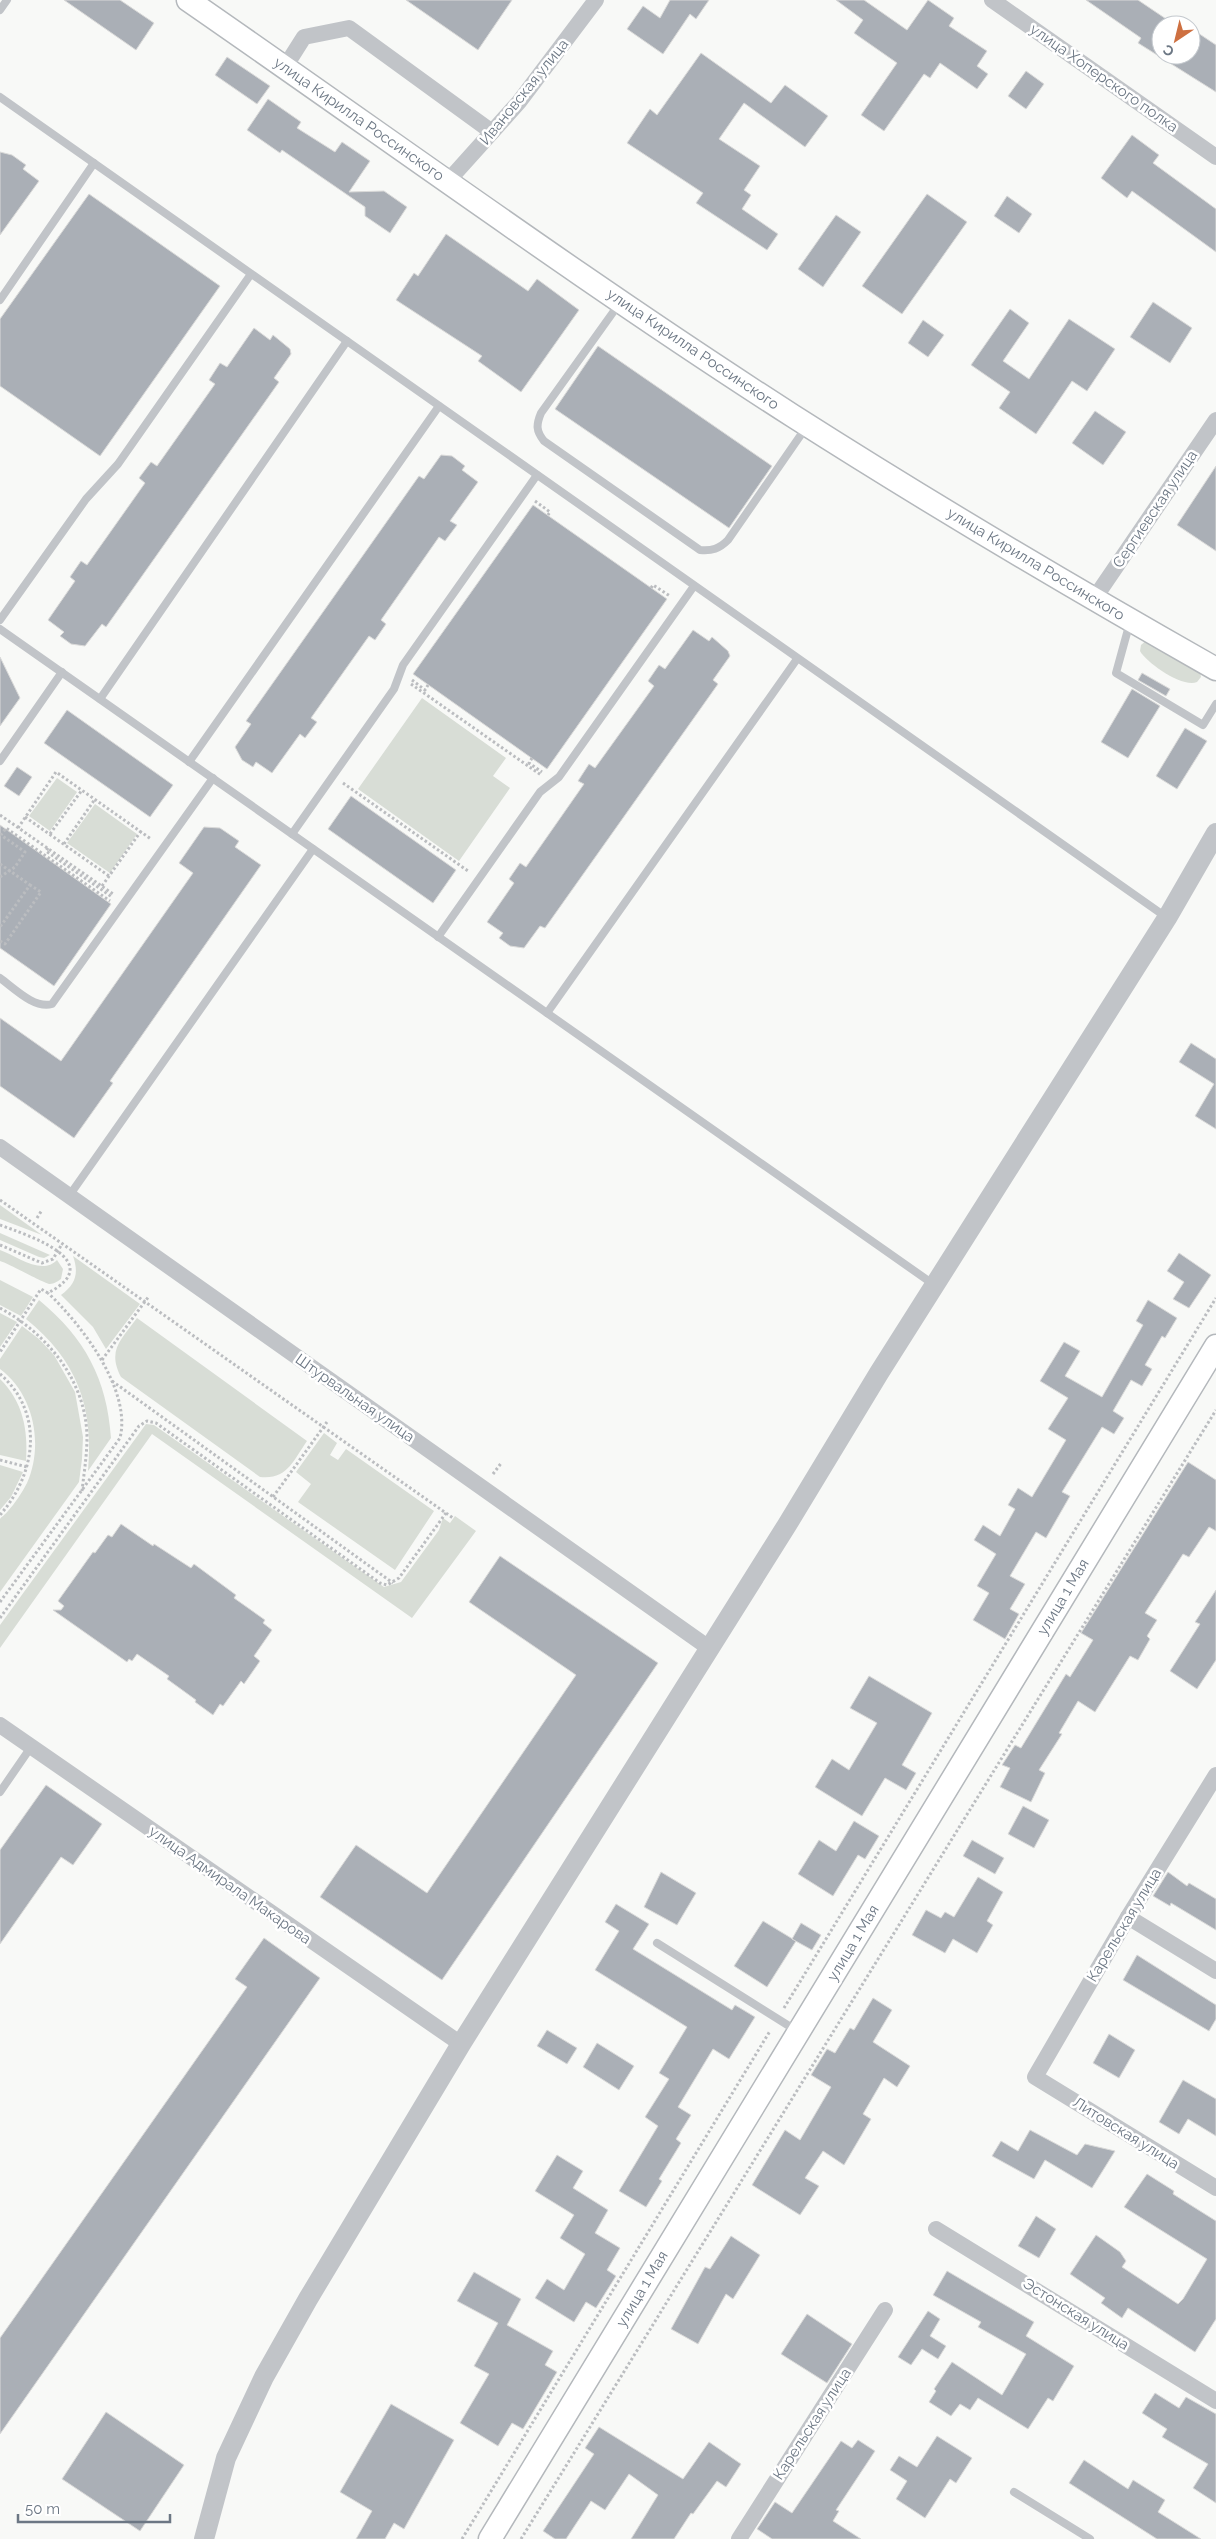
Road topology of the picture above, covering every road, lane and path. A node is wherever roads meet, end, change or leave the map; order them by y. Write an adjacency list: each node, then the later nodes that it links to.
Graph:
1 (7, 0): 5 (lane)
2 (188, 0): 6 (main road, улица Кирилла Россинского)
3 (596, 0): 8 (street, Ивановская улица)
4 (992, 0): 9 (street, улица Хоперского полка)
5 (0, 10)
6 (285, 67): 8 (street); 11 (main road, улица Кирилла Россинского)
7 (0, 97): 10 (lane)
8 (492, 132): 11 (street, Ивановская улица)
9 (1216, 157)
10 (94, 163): 12 (lane); 13 (lane)
11 (448, 181): 14 (main road, улица Кирилла Россинского)
12 (251, 274): 15 (lane); 26 (lane)
13 (0, 300)
14 (622, 301): 18 (main road, улица Кирилла Россинского); 18 (lane)
15 (347, 341): 16 (lane); 35 (lane)
16 (439, 406): 19 (lane); 39 (lane)
17 (1216, 420): 25 (street, Сергиевская улица)
18 (808, 425): 25 (main road, улица Кирилла Россинского)
19 (537, 476): 22 (lane); 32 (lane)
20 (535, 501): 21 (path)
21 (548, 516)
22 (694, 586): 29 (lane); 43 (lane)
23 (651, 588): 24 (path)
24 (669, 596)
25 (1094, 599): 27 (main road, улица Кирилла Россинского)
26 (0, 620)
27 (1130, 620): 30 (main road, улица Кирилла Россинского); 36 (lane)
28 (0, 629): 31 (lane)
29 (797, 659): 66 (lane); 71 (lane)
30 (1216, 669)
31 (62, 672): 35 (lane); 38 (lane)
32 (399, 675): 41 (lane); 43 (path)
33 (410, 679): 34 (path)
34 (428, 685)
35 (100, 699): 39 (lane)
36 (1216, 704)
37 (532, 758): 40 (path)
38 (0, 761)
39 (189, 762): 42 (lane)
40 (544, 773)
41 (333, 776): 52 (lane); 62 (path)
42 (213, 778): 52 (lane); 70 (lane)
43 (552, 783): 62 (lane)
44 (82, 790): 45 (path); 47 (path); 51 (path)
45 (95, 799): 49 (path); 55 (path)
46 (0, 815): 48 (path)
47 (25, 817): 48 (path); 51 (path)
48 (18, 828): 56 (path)
49 (141, 831): 54 (path); 60 (path)
50 (1216, 833): 66 (street)
51 (50, 834): 55 (path)
52 (292, 834): 57 (lane)
53 (0, 836): 56 (path); 59 (path)
54 (151, 839)
55 (64, 844): 60 (path)
56 (48, 848): 64 (path)
57 (313, 849): 68 (lane); 73 (lane)
58 (0, 864): 59 (path)
59 (10, 870): 61 (path); 63 (path)
60 (109, 876): 64 (path)
61 (0, 877)
62 (479, 879): 68 (lane)
63 (30, 885): 67 (path); 69 (path)
64 (102, 886): 65 (path)
65 (113, 894)
66 (1167, 918): 81 (street)
67 (0, 928)
68 (438, 937): 71 (lane)
69 (0, 940)
70 (0, 978)
71 (548, 1013): 81 (lane)
72 (0, 1147): 73 (street, Штурвальная улица)
73 (69, 1196): 106 (street, Штурвальная улица)
74 (0, 1200): 78 (path)
75 (42, 1210): 76 (path)
76 (36, 1218)
77 (0, 1226): 80 (path)
78 (62, 1244): 80 (path); 85 (path)
79 (0, 1245): 80 (path)
80 (58, 1250): 82 (path)
81 (936, 1286): 106 (street)
82 (48, 1294): 87 (path); 90 (path)
83 (149, 1296): 85 (path)
84 (1216, 1298): 114 (path)
85 (145, 1302): 90 (path); 95 (path)
86 (0, 1308): 87 (path)
87 (21, 1320): 89 (path); 98 (path)
88 (1216, 1346): 115 (main road, улица 1 Мая)
89 (0, 1352)
90 (102, 1361): 92 (path)
91 (0, 1374): 97 (path)
92 (110, 1380): 98 (path); 99 (path)
93 (1216, 1410): 127 (path)
94 (327, 1422): 95 (path)
95 (323, 1427): 99 (path); 100 (path)
96 (0, 1460): 97 (path)
97 (28, 1467): 101 (path)
98 (82, 1491): 104 (path)
99 (273, 1497): 103 (path)
100 (446, 1514): 102 (path); 103 (path)
101 (0, 1515)
102 (453, 1518)
103 (393, 1583): 105 (path)
104 (0, 1602)
105 (0, 1618)
106 (709, 1648): 116 (street)
107 (0, 1726): 108 (street, улица Адмирала Макарова)
108 (31, 1747): 110 (lane); 116 (street, улица Адмирала Макарова)
109 (1216, 1775): 111 (street, Карельская улица)
110 (0, 1792)
111 (1128, 1917): 113 (street); 117 (street, Карельская улица)
112 (657, 1943): 114 (lane)
113 (1216, 1971)
114 (777, 2019): 115 (lane); 125 (path)
115 (798, 2032): 126 (main road, улица 1 Мая)
116 (461, 2044): 124 (street)
117 (1035, 2077): 118 (street, Литовская улица)
118 (1216, 2188)
119 (936, 2229): 121 (street, Эстонская улица)
120 (885, 2310): 123 (street, Карельская улица)
121 (1216, 2401)
122 (1014, 2492): 128 (lane)
123 (744, 2537)
124 (204, 2539)
125 (462, 2539)
126 (490, 2539)
127 (521, 2539)
128 (1090, 2539)

